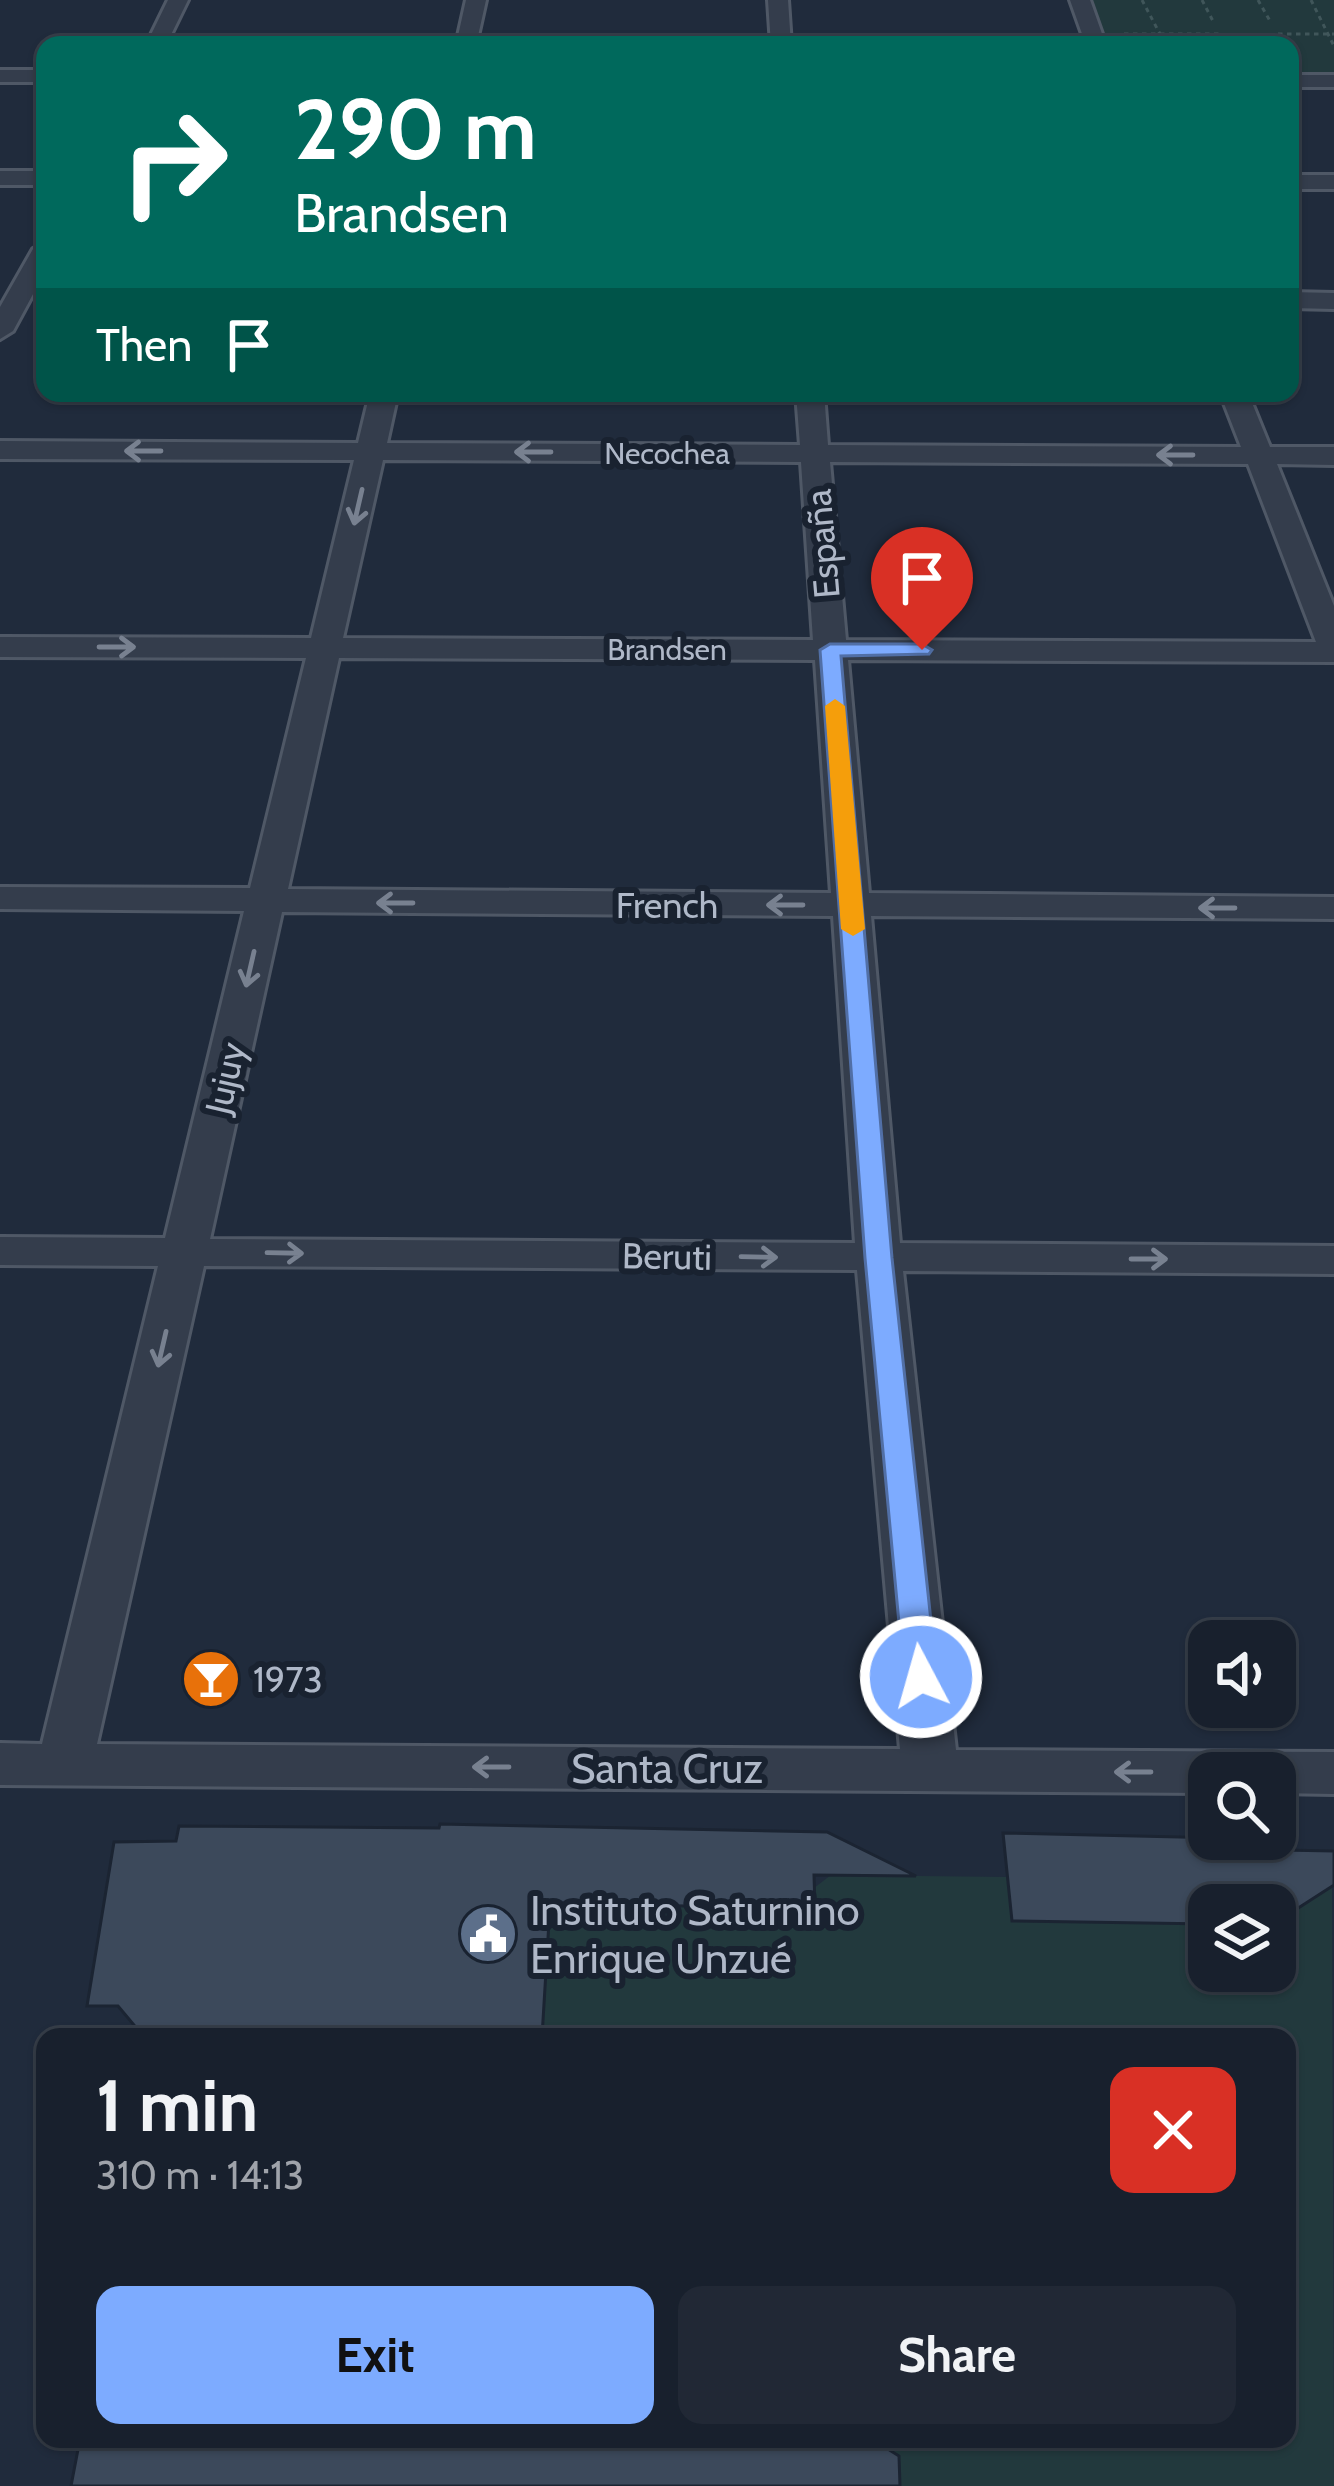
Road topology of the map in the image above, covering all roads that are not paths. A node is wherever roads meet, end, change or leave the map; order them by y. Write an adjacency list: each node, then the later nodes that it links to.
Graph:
1 (178, 0): 5 (street)
2 (476, 0): 6 (street)
3 (778, 0): 7 (street)
4 (1080, 0): 8 (street)
5 (160, 36)
6 (468, 36)
7 (780, 36)
8 (1093, 36)
9 (0, 76): 10 (street)
10 (36, 76)
11 (1299, 80): 12 (street)
12 (1334, 81)
13 (0, 178): 14 (street)
14 (36, 178)
15 (1299, 182): 16 (street)
16 (1334, 182)
17 (36, 267): 18 (street)
18 (21, 297): 21 (street)
19 (1299, 300): 20 (street)
20 (1334, 301)
21 (0, 332)
22 (382, 402): 26 (street, Jujuy)
23 (811, 402): 27 (street, España)
24 (1237, 402): 28 (street)
25 (0, 450): 26 (street, Necochea, one-way to 25)
26 (370, 452): 27 (street, Necochea, one-way to 26); 31 (street, Jujuy, one-way to 31)
27 (814, 453): 28 (street, Necochea, one-way to 27); 32 (street, España)
28 (1258, 455): 29 (street, Necochea); 33 (street)
29 (1334, 456)
30 (0, 646): 31 (street, Brandsen, one-way to 31)
31 (325, 648): 32 (street, Brandsen); 35 (street, Jujuy)
32 (830, 650): 33 (street, Brandsen); 36 (street, España)
33 (1334, 650)
34 (0, 898): 35 (street, French)
35 (266, 903): 36 (street, French, one-way to 35); 39 (street, Jujuy, one-way to 39)
36 (851, 906): 37 (street, French, one-way to 36); 40 (street, España)
37 (1334, 908)
38 (0, 1251): 39 (street, Beruti)
39 (185, 1252): 40 (street, Beruti, one-way to 40); 43 (street, Jujuy, one-way to 43)
40 (879, 1258): 41 (street, Beruti, one-way to 41); 44 (street, España)
41 (1334, 1260)
42 (0, 1764): 43 (street, Santa Cruz)
43 (65, 1764): 44 (street, Santa Cruz, one-way to 43)
44 (930, 1770): 45 (street, Santa Cruz, one-way to 44)
45 (1334, 1773)

